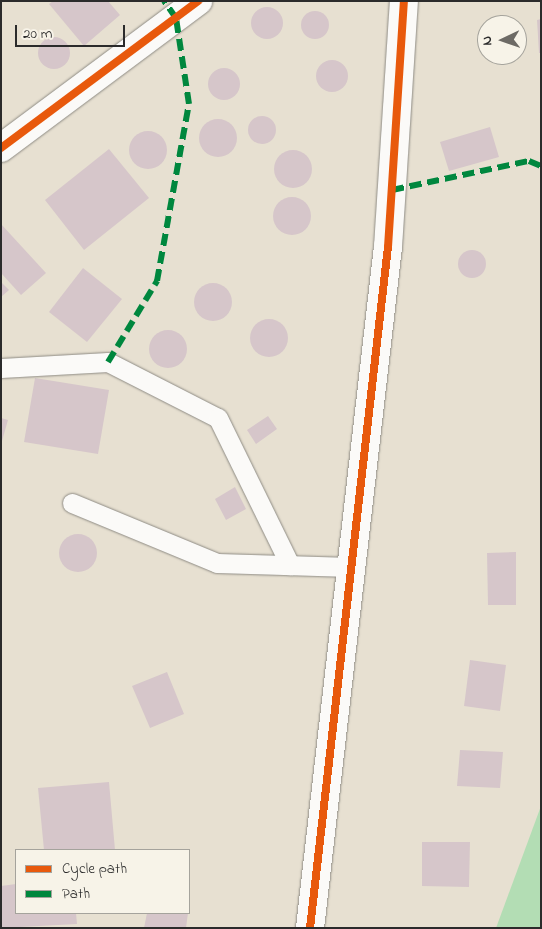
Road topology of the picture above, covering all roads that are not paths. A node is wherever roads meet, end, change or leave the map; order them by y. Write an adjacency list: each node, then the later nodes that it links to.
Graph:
1 (198, 1): 3 (street)
2 (404, 1): 7 (street)
3 (1, 148)
4 (1, 368): 6 (lane)
5 (72, 503): 6 (lane)
6 (290, 565): 7 (lane)
7 (351, 567): 8 (street)
8 (310, 928)

